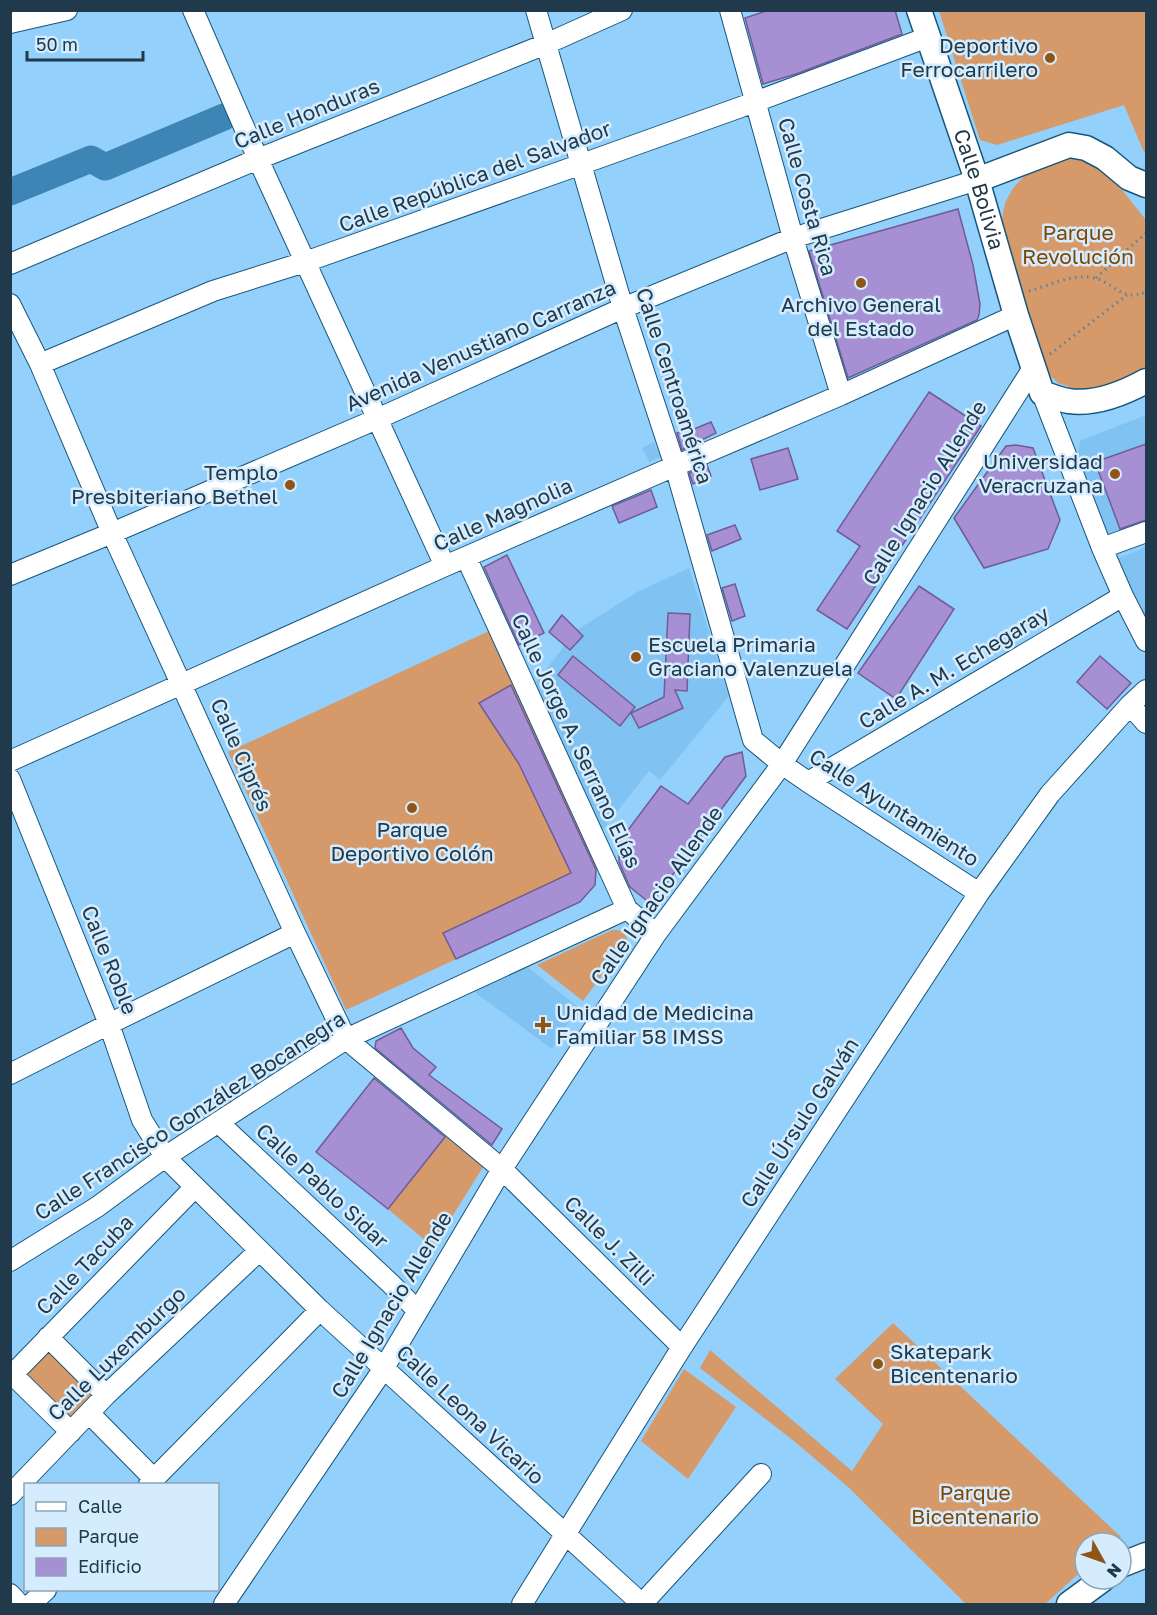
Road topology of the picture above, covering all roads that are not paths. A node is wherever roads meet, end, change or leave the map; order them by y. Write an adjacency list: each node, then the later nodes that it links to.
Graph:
1 (67, 10): 7 (street)
2 (193, 10): 12 (street)
3 (536, 10): 9 (street, Calle Centroamérica)
4 (622, 10): 9 (street, Calle Honduras)
5 (730, 10): 10 (street, Calle Costa Rica)
6 (919, 10): 8 (main road, Calle Bolivia)
7 (10, 23)
8 (928, 37): 10 (street, Calle República del Salvador); 11 (main road, Calle Bolivia)
9 (546, 44): 12 (street, Calle Honduras); 13 (street, Calle Centroamérica)
10 (756, 102): 13 (street, Calle República del Salvador); 19 (street, Calle Costa Rica)
11 (966, 145): 14 (main road); 15 (main road, Calle Bolivia)
12 (258, 159): 20 (street); 21 (street, Calle Honduras)
13 (582, 164): 20 (street, Calle República del Salvador); 23 (street, Calle Centroamérica)
14 (1014, 166): 15 (main road); 16 (main road); 18 (main road)
15 (977, 180): 18 (main road, Calle Bolivia); 19 (street, Avenida Venustiano Carranza)
16 (1138, 182): 17 (main road)
17 (1146, 204)
18 (986, 209): 24 (main road, Calle Bolivia)
19 (793, 238): 23 (street, Avenida Venustiano Carranza); 29 (street, Calle Costa Rica)
20 (305, 262): 25 (street, Calle República del Salvador); 30 (street)
21 (10, 264)
22 (10, 304): 25 (street, Calle Ciprés)
23 (624, 308): 30 (street, Avenida Venustiano Carranza); 31 (street, Calle Centroamérica)
24 (1016, 315): 26 (main road, Calle Bolivia); 29 (street, Calle Magnolia)
25 (39, 364): 33 (street, Calle Ciprés)
26 (1033, 368): 28 (main road, Calle Bolivia); 45 (street, Calle Ignacio Allende)
27 (1146, 381): 28 (main road)
28 (1042, 393): 34 (street)
29 (841, 395): 31 (street, Calle Magnolia)
30 (377, 419): 33 (street, Avenida Venustiano Carranza); 36 (street)
31 (675, 466): 35 (street, Calle Magnolia); 45 (street, Calle Centroamérica)
32 (1146, 532): 34 (street)
33 (112, 533): 37 (street, Avenida Venustiano Carranza); 40 (street, Calle Ciprés)
34 (1102, 548): 38 (street)
35 (466, 557): 36 (street, Calle Magnolia); 49 (street, Calle Jorge A. Serrano Elías)
36 (445, 566): 40 (street, Calle Magnolia)
37 (10, 576)
38 (1123, 596): 39 (street); 47 (street, Calle A. M. Echegaray)
39 (1146, 641)
40 (182, 684): 44 (street, Calle Magnolia); 50 (street, Calle Ciprés)
41 (1146, 690): 42 (street, Calle Úrsulo Galván)
42 (1130, 705): 43 (street); 48 (street, Calle Úrsulo Galván)
43 (1146, 723)
44 (10, 761)
45 (782, 764): 47 (street, Calle Ayuntamiento); 51 (street, Calle Ignacio Allende)
46 (10, 779): 52 (street, Calle Roble)
47 (808, 782): 48 (street, Calle Ayuntamiento)
48 (980, 893): 64 (street, Calle Úrsulo Galván)
49 (627, 909): 51 (street, Calle Jorge A. Serrano Elías); 53 (street, Calle Francisco González Bocanegra)
50 (295, 933): 52 (street); 53 (street, Calle Ciprés)
51 (656, 934): 57 (street, Calle Ignacio Allende)
52 (109, 1024): 54 (street); 56 (street, Calle Roble)
53 (346, 1039): 55 (street, Calle Francisco González Bocanegra); 57 (street, Calle Ciprés)
54 (10, 1074)
55 (218, 1122): 56 (street, Calle Francisco González Bocanegra); 62 (street, Calle Pablo Sidar)
56 (165, 1157): 58 (street, Calle Leona Vicario); 60 (street, Calle Francisco González Bocanegra)
57 (502, 1169): 62 (street, Calle Ignacio Allende); 64 (street, Calle J. Zilli)
58 (195, 1187): 59 (street, Calle Leona Vicario); 63 (street, Calle Tacuba)
59 (259, 1251): 61 (street, Calle Leona Vicario); 67 (street, Calle Luxemburgo)
60 (10, 1261)
61 (320, 1310): 65 (street, Calle Leona Vicario); 71 (street)
62 (418, 1311): 65 (street, Calle Ignacio Allende)
63 (48, 1337): 66 (street, Calle Tacuba); 67 (street)
64 (682, 1347): 73 (street, Calle Úrsulo Galván)
65 (384, 1368): 73 (street, Calle Leona Vicario); 80 (street, Calle Ignacio Allende)
66 (12, 1376): 69 (street)
67 (106, 1395): 68 (street, Calle Luxemburgo)
68 (89, 1413): 69 (street, Calle Luxemburgo); 71 (street)
69 (71, 1432): 72 (street, Calle Luxemburgo)
70 (761, 1474): 77 (street)
71 (152, 1482)
72 (10, 1495)
73 (566, 1535): 77 (street, Calle Leona Vicario); 81 (street, Calle Úrsulo Galván)
74 (45, 1591): 79 (street)
75 (1087, 1591): 82 (main road)
76 (10, 1594): 78 (street)
77 (642, 1604)
78 (20, 1605)
79 (31, 1605)
80 (224, 1605)
81 (522, 1605)
82 (1069, 1605)

